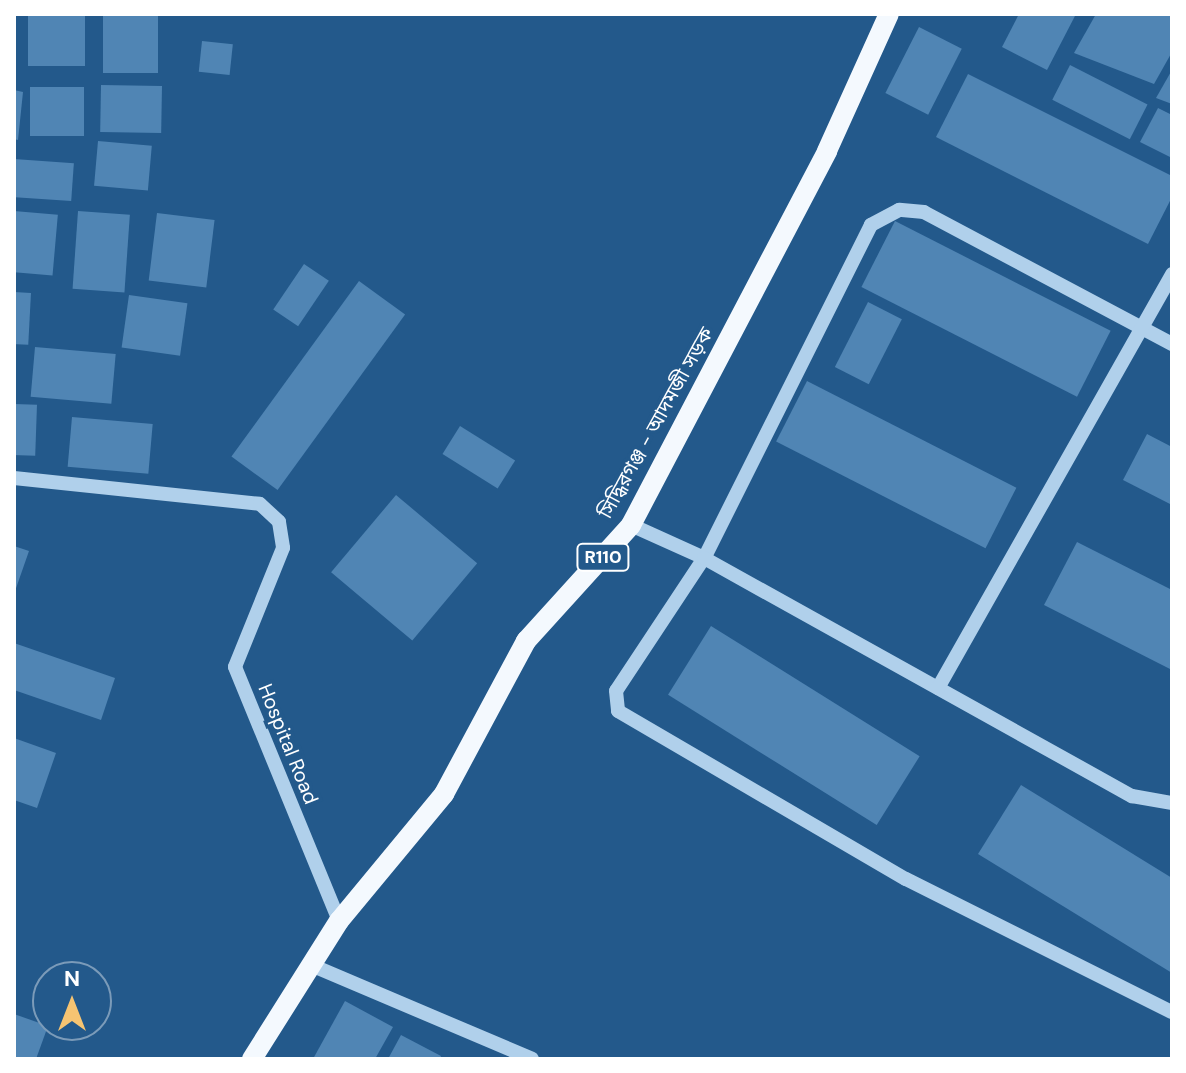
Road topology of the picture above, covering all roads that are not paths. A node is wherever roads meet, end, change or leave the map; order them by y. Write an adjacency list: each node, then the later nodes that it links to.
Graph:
1 (889, 14): 6 (main road, সিদ্ধিরগঞ্জ - আদমজী সড়ক / R110)
2 (1172, 274): 3 (street)
3 (1139, 327): 4 (street); 7 (street); 8 (street)
4 (1172, 344)
5 (14, 478): 10 (street, Hospital Road)
6 (631, 525): 7 (street); 10 (main road, সিদ্ধিরগঞ্জ - আদমজী সড়ক / R110)
7 (704, 558): 8 (street); 12 (street)
8 (938, 688): 9 (street)
9 (1172, 803)
10 (339, 921): 11 (main road, সিদ্ধিরগঞ্জ - আদমজী সড়ক / R110)
11 (311, 965): 13 (main road, সিদ্ধিরগঞ্জ - আদমজী সড়ক / R110); 14 (street)
12 (1172, 1012)
13 (252, 1059)
14 (532, 1059)

